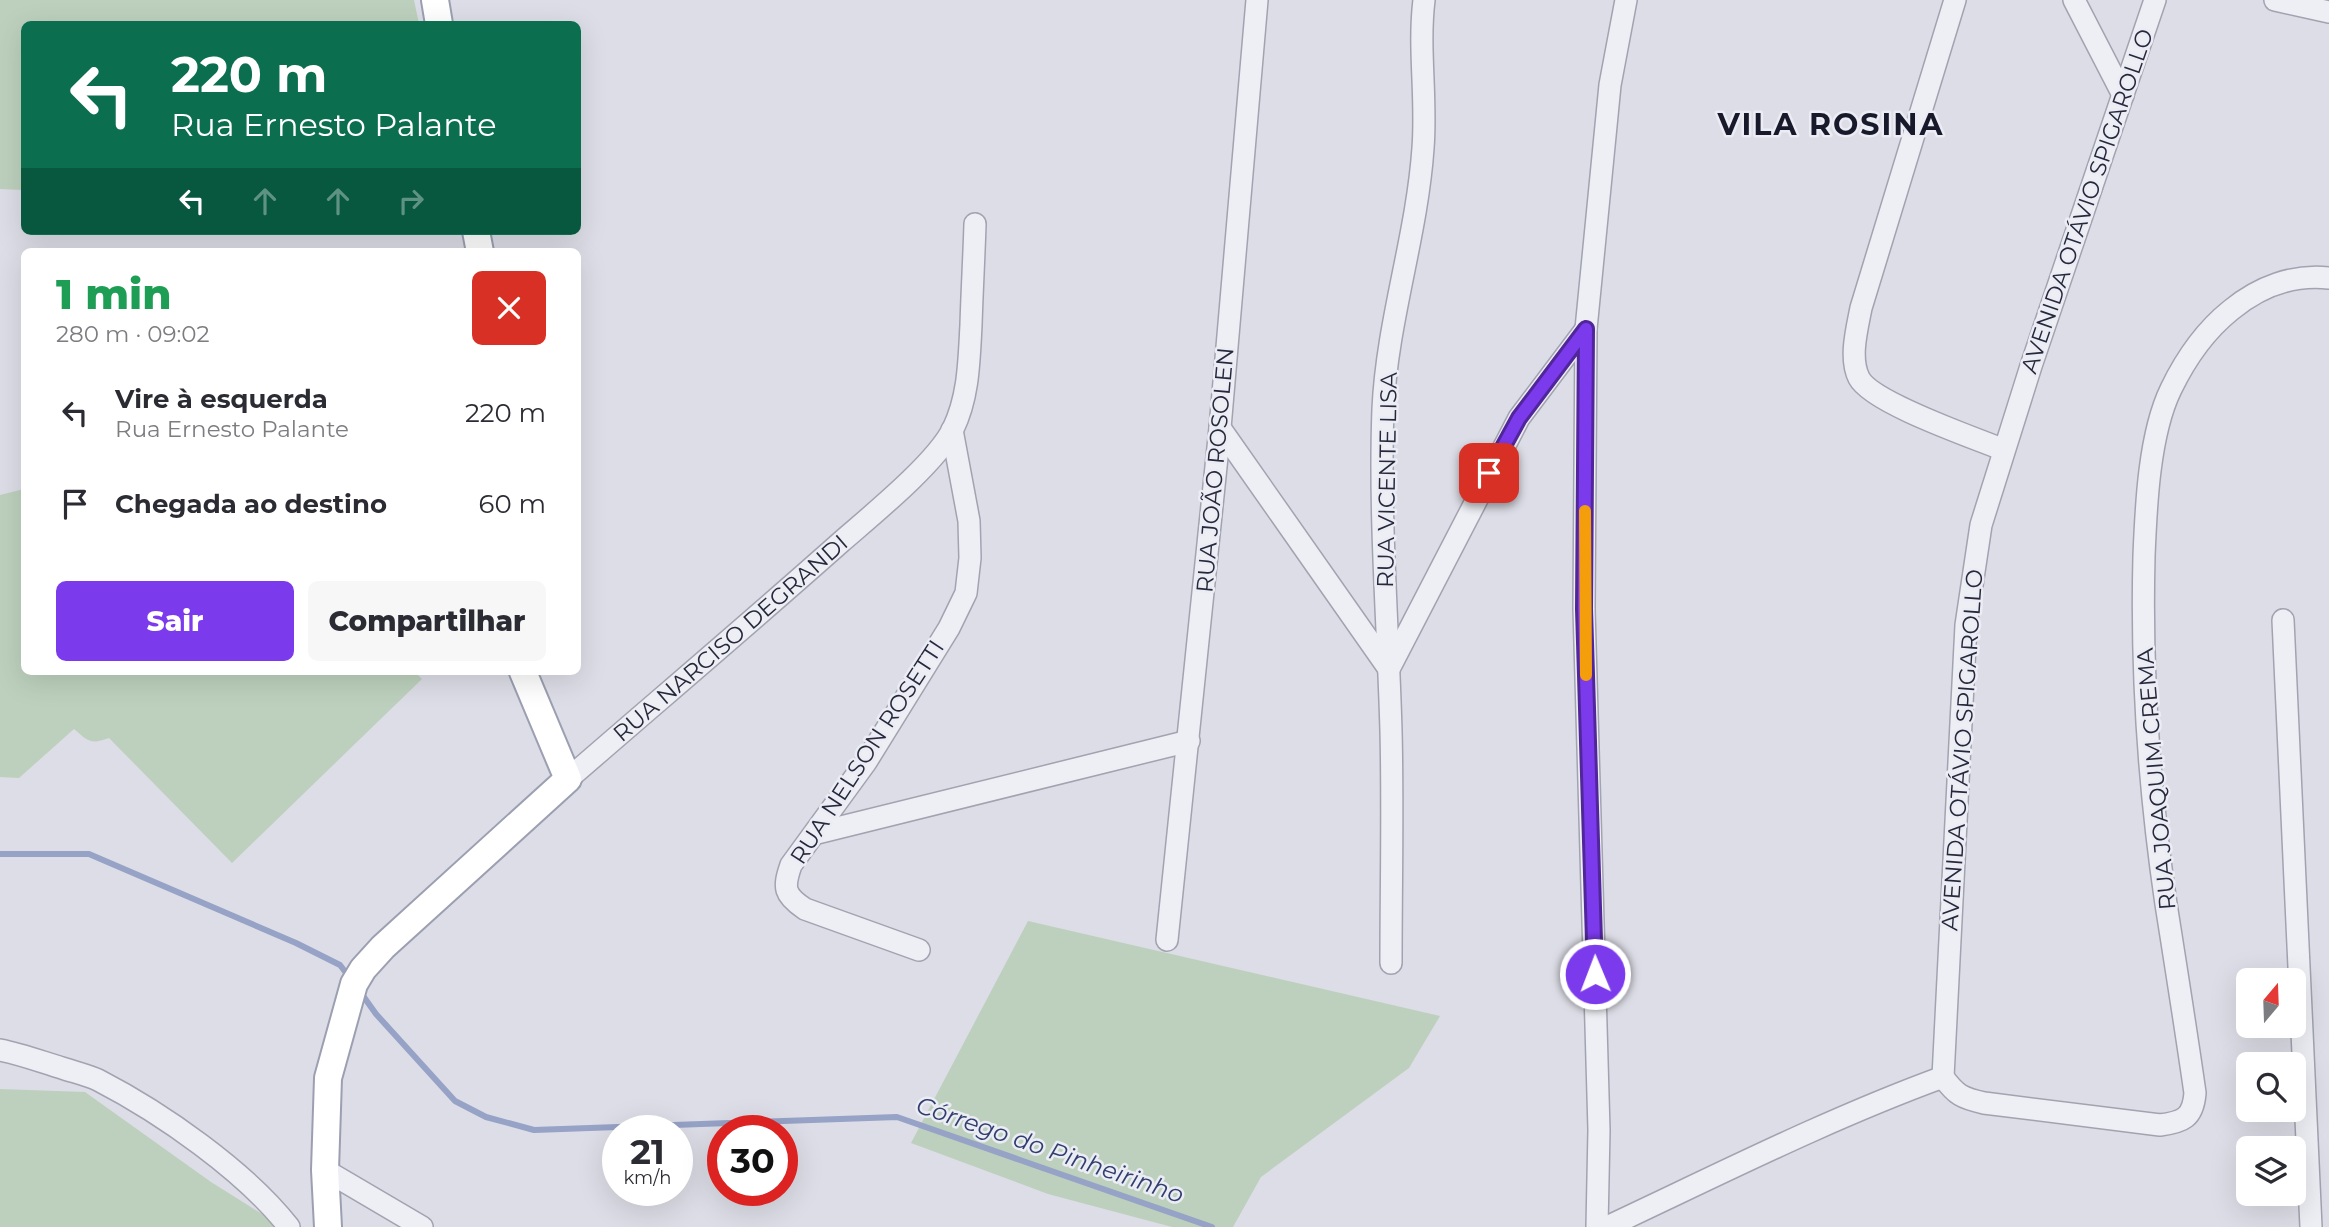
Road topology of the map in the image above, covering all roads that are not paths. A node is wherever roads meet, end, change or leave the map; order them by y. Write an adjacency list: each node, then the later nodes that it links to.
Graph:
1 (435, 0): 10 (main road)
2 (1257, 0): 15 (street, RUA JOÃO ROSOLEN)
3 (1424, 0): 19 (street, RUA VICENTE LISA)
4 (1626, 0): 14 (street)
5 (1955, 0): 17 (street)
6 (2074, 0): 11 (street)
7 (2155, 0): 11 (street, AVENIDA OTÁVIO SPIGAROLLO)
8 (2276, 0): 9 (street)
9 (2329, 12)
10 (438, 21)
11 (2123, 95): 17 (street, AVENIDA OTÁVIO SPIGAROLLO)
12 (975, 224): 16 (street, RUA NARCISO DEGRANDI)
13 (2329, 278): 28 (street, RUA JOAQUIM CREMA)
14 (1586, 329): 19 (street); 33 (street)
15 (1220, 428): 19 (street); 21 (street, RUA JOÃO ROSOLEN)
16 (952, 430): 22 (street, RUA NARCISO DEGRANDI); 23 (street, RUA NELSON ROSETTI)
17 (2004, 450): 28 (street, AVENIDA OTÁVIO SPIGAROLLO)
18 (2284, 620): 35 (street)
19 (1389, 669): 26 (street, RUA VICENTE LISA)
20 (524, 675): 22 (main road)
21 (1189, 741): 23 (street); 24 (street, RUA JOÃO ROSOLEN)
22 (568, 779): 29 (main road, RUA NARCISO DEGRANDI)
23 (817, 832): 25 (street, RUA NELSON ROSETTI)
24 (1167, 940)
25 (919, 950)
26 (1391, 963)
27 (0, 1050): 30 (street)
28 (1943, 1077): 34 (street)
29 (325, 1170): 31 (main road); 32 (street)
30 (289, 1227)
31 (328, 1227)
32 (422, 1227)
33 (1597, 1227)
34 (1607, 1227)
35 (2311, 1227)

